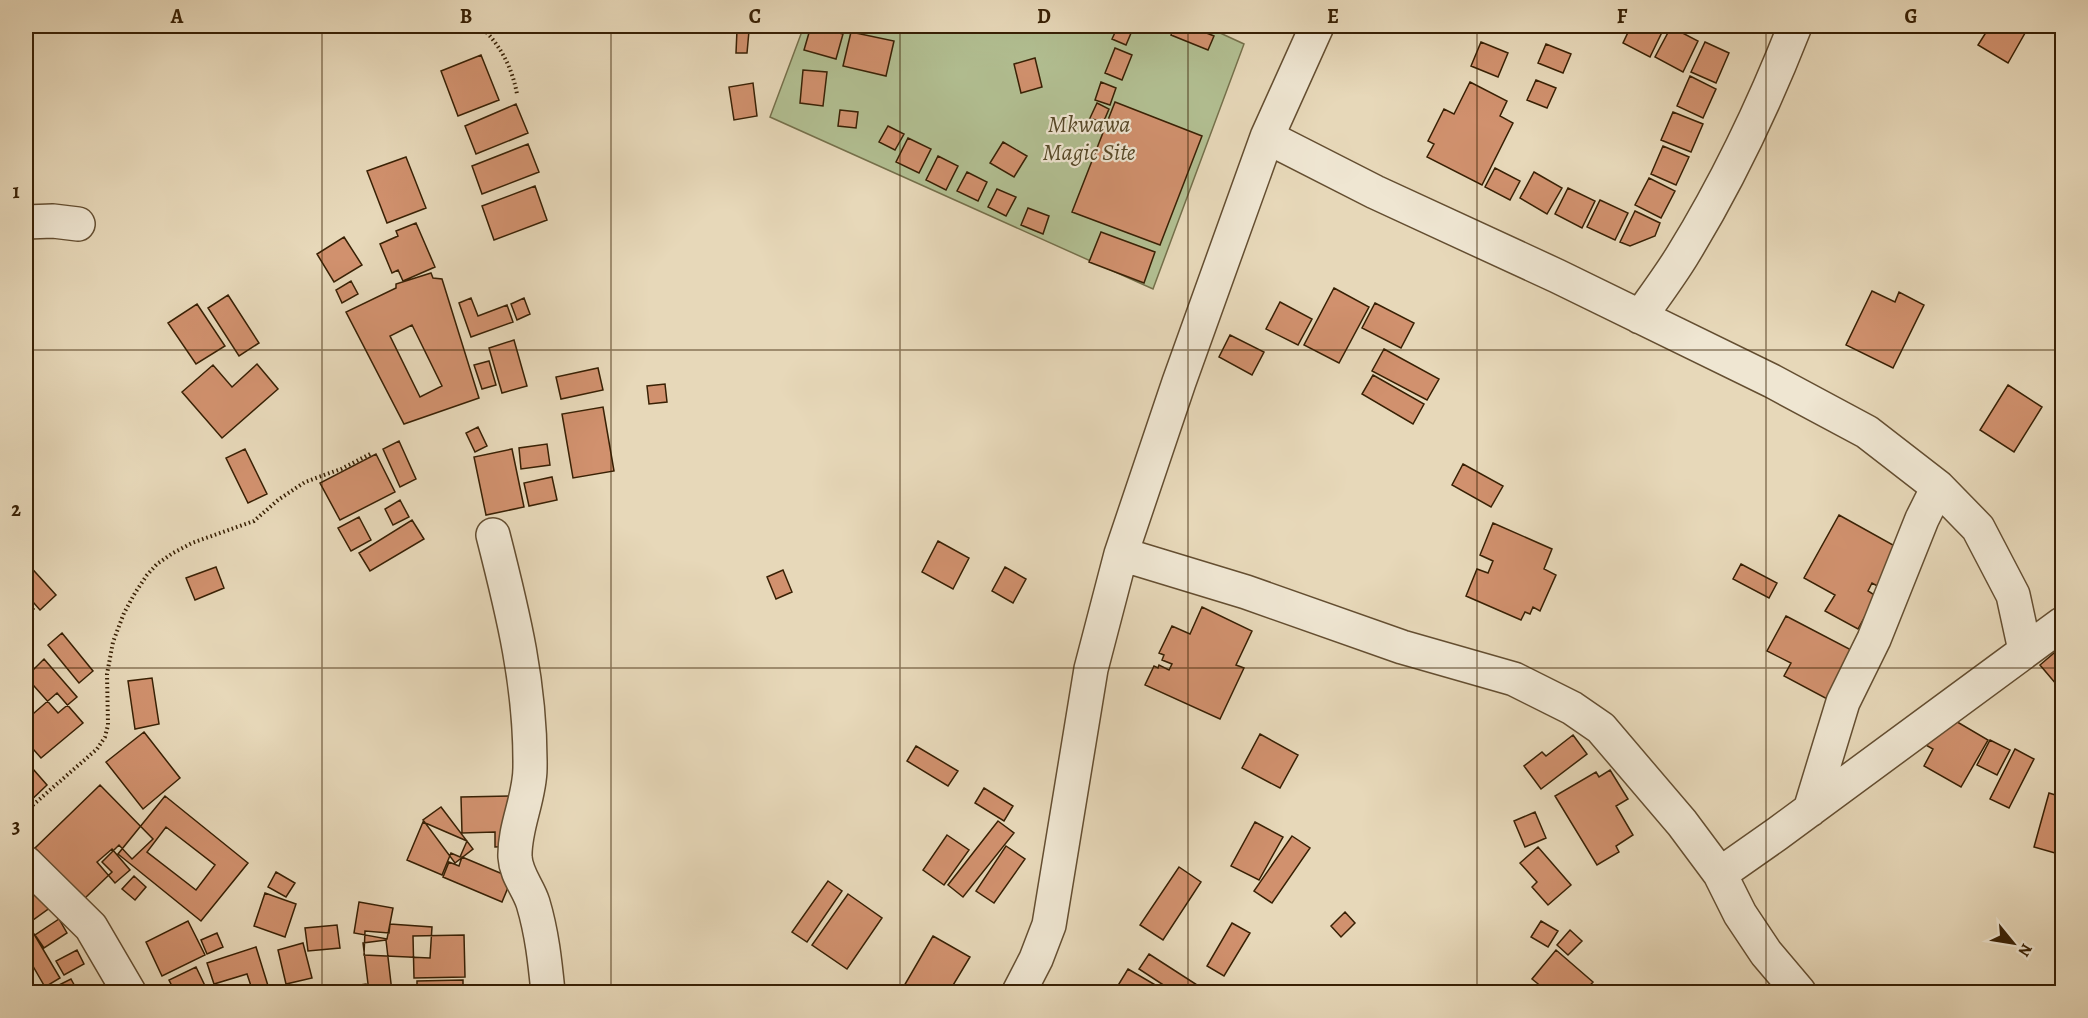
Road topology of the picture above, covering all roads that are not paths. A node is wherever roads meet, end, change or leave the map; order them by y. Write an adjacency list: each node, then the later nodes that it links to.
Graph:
1 (1317, 26): 3 (street)
2 (1795, 26): 6 (street)
3 (1268, 137): 6 (street); 9 (street)
4 (26, 222): 5 (street)
5 (78, 224)
6 (1640, 317): 7 (street)
7 (1938, 488): 11 (street); 12 (street)
8 (493, 535): 16 (street)
9 (1120, 554): 14 (street); 17 (street)
10 (2062, 624): 11 (street)
11 (2025, 650): 12 (street)
12 (1810, 810): 14 (street)
13 (26, 863): 15 (street)
14 (1720, 874): 18 (street)
15 (129, 993)
16 (548, 993)
17 (1019, 993)
18 (1799, 993)

